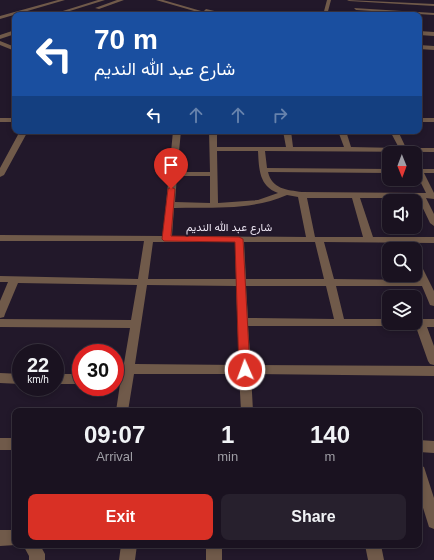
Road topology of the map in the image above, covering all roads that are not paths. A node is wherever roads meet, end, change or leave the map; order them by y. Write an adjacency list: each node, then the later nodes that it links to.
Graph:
1 (63, 0): 12 (street)
2 (103, 0): 13 (street)
3 (122, 0): 14 (street)
4 (158, 0): 11 (street)
5 (173, 0): 16 (street)
6 (329, 0): 17 (street)
7 (349, 0): 8 (street)
8 (357, 0): 9 (street); 10 (street)
9 (434, 5)
10 (356, 9): 18 (street); 19 (street)
11 (198, 11): 15 (street)
12 (21, 12)
13 (62, 12)
14 (82, 12)
15 (202, 12)
16 (215, 12)
17 (326, 12)
18 (356, 12)
19 (403, 12)
20 (422, 13): 21 (street)
21 (434, 14)
22 (12, 15): 23 (street)
23 (0, 18)
24 (12, 27): 25 (street)
25 (0, 30)
26 (12, 33): 29 (street)
27 (422, 33): 28 (street)
28 (434, 34)
29 (0, 37)
30 (0, 43): 32 (street)
31 (422, 47): 33 (street)
32 (12, 48)
33 (434, 48)
34 (0, 120): 35 (street)
35 (12, 120)
36 (422, 120): 37 (street)
37 (434, 120)
38 (22, 134): 56 (street)
39 (177, 134): 57 (street)
40 (213, 134): 45 (street)
41 (288, 134): 47 (street)
42 (343, 134): 48 (street)
43 (396, 134): 44 (street)
44 (404, 146)
45 (213, 149): 46 (street); 58 (street)
46 (261, 149): 47 (street); 52 (street)
47 (290, 149): 48 (street)
48 (348, 149): 49 (street)
49 (382, 150)
50 (422, 150): 51 (street)
51 (434, 150)
52 (263, 170): 53 (street); 60 (street)
53 (382, 171)
54 (422, 171): 55 (street)
55 (434, 171)
56 (0, 174)
57 (173, 174): 58 (street); 68 (street)
58 (214, 174): 67 (street)
59 (422, 179): 65 (street)
60 (285, 194): 61 (street); 67 (street)
61 (302, 195): 62 (street); 74 (street)
62 (355, 195): 63 (street); 75 (street)
63 (382, 195)
64 (422, 196): 65 (street)
65 (433, 196)
66 (422, 198): 69 (street)
67 (214, 204): 68 (street)
68 (170, 205): 72 (street)
69 (434, 223)
70 (0, 238): 71 (street, شارع عبد الله النديم)
71 (149, 239): 72 (street, شارع عبد الله النديم); 81 (street)
72 (166, 239): 73 (street, شارع عبد الله النديم)
73 (239, 239): 74 (street, شارع عبد الله النديم); 82 (street)
74 (315, 239): 75 (street, شارع عبد الله النديم); 83 (street)
75 (369, 240): 76 (street, شارع عبد الله النديم)
76 (406, 240): 77 (street, شارع عبد الله النديم)
77 (434, 240)
78 (422, 276): 84 (street)
79 (0, 279): 80 (street)
80 (14, 279): 81 (street); 86 (street)
81 (142, 282): 82 (street); 93 (street)
82 (241, 282): 83 (street); 87 (street)
83 (330, 282): 84 (street); 89 (street)
84 (425, 283): 85 (street)
85 (434, 302)
86 (0, 314)
87 (243, 322): 89 (street); 96 (street)
88 (0, 323): 93 (street)
89 (340, 323): 90 (street)
90 (382, 323)
91 (422, 323): 92 (street)
92 (434, 323)
93 (136, 324): 98 (street)
94 (420, 330): 95 (street)
95 (434, 361)
96 (245, 370): 97 (street); 98 (street); 103 (street)
97 (434, 371)
98 (128, 374): 99 (street); 102 (street)
99 (124, 376)
100 (0, 378): 101 (street)
101 (12, 378)
102 (122, 408)
103 (247, 408)
104 (0, 444): 105 (street)
105 (12, 444)
106 (422, 446): 107 (street)
107 (434, 447)
108 (422, 481): 109 (street)
109 (434, 522)
110 (0, 538): 111 (street)
111 (12, 538)
112 (33, 548): 116 (street)
113 (129, 548): 117 (street)
114 (214, 548): 118 (street)
115 (374, 548): 119 (street)
116 (37, 560)
117 (127, 560)
118 (214, 560)
119 (376, 560)

